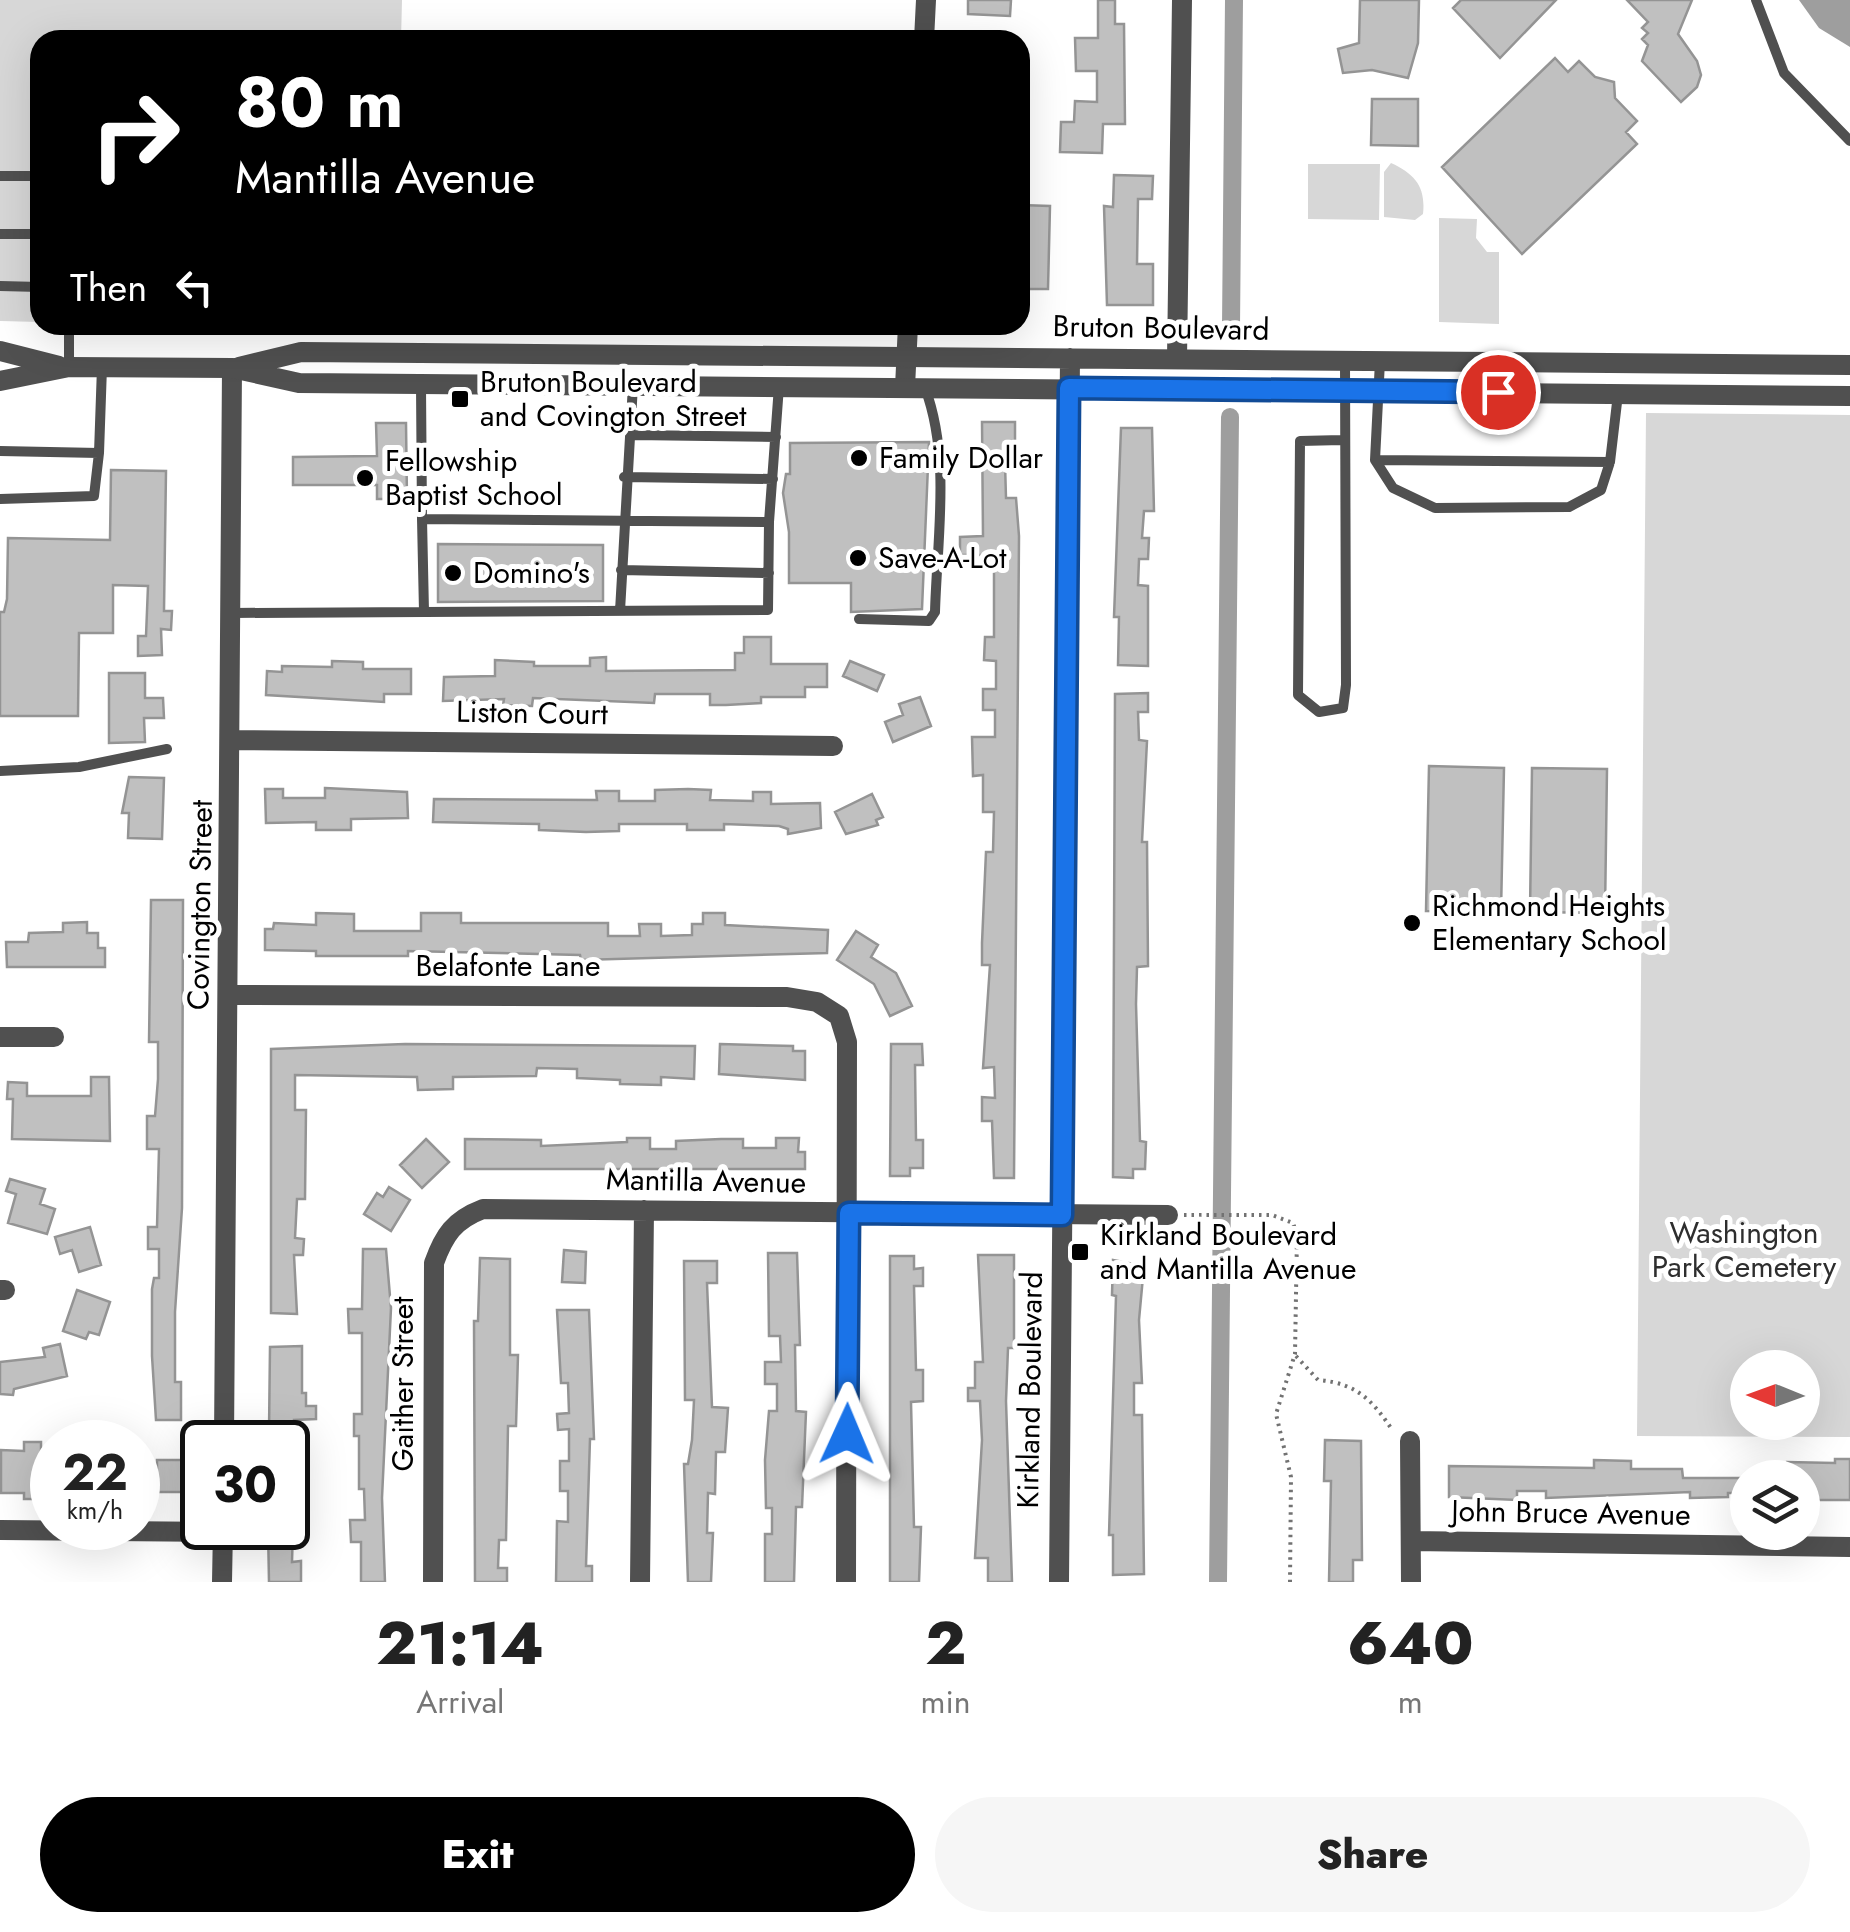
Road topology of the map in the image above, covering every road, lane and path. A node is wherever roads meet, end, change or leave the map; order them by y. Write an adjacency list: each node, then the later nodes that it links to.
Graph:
1 (926, 0): 4 (street)
2 (1182, 0): 19 (street)
3 (1756, 0): 5 (lane)
4 (924, 30)
5 (1850, 141)
6 (0, 176): 7 (lane)
7 (30, 176)
8 (0, 234): 9 (lane)
9 (30, 234)
10 (0, 286): 11 (lane)
11 (30, 287)
12 (68, 335): 24 (lane)
13 (908, 335): 17 (street)
14 (0, 351): 24 (street, Bruton Boulevard)
15 (472, 353): 16 (street, Bruton Boulevard); 26 (street, Bruton Boulevard); 29 (street)
16 (633, 354): 17 (street, Bruton Boulevard); 30 (street)
17 (907, 355): 18 (street, Bruton Boulevard); 32 (street)
18 (1070, 358): 19 (street, Bruton Boulevard); 33 (street, Kirkland Boulevard)
19 (1177, 358): 20 (street, Bruton Boulevard)
20 (1344, 360): 21 (street, Bruton Boulevard); 34 (lane)
21 (1380, 360): 22 (street, Bruton Boulevard); 35 (lane)
22 (1619, 363): 23 (street, Bruton Boulevard); 36 (street)
23 (1850, 366)
24 (65, 367): 25 (street, Bruton Boulevard); 27 (street, Bruton Boulevard)
25 (102, 367): 26 (street, Bruton Boulevard); 42 (lane)
26 (232, 368): 28 (street, Bruton Boulevard); 55 (street, Covington Street)
27 (0, 380)
28 (421, 384): 29 (street, Bruton Boulevard); 48 (lane)
29 (472, 384): 30 (street, Bruton Boulevard)
30 (633, 385): 31 (street, Bruton Boulevard); 38 (lane)
31 (779, 386): 32 (street, Bruton Boulevard); 39 (lane)
32 (915, 387): 33 (street, Bruton Boulevard); 56 (lane)
33 (1069, 388): 34 (street, Bruton Boulevard); 67 (street, Kirkland Boulevard)
34 (1344, 390): 35 (street, Bruton Boulevard); 40 (lane)
35 (1379, 391): 36 (street, Bruton Boulevard); 43 (lane)
36 (1618, 393): 37 (street, Bruton Boulevard); 44 (lane)
37 (1850, 396)
38 (633, 434): 39 (lane); 45 (lane)
39 (776, 437): 46 (lane)
40 (1342, 440): 40 (lane)
41 (0, 451): 42 (lane)
42 (99, 454): 47 (lane)
43 (1376, 460): 44 (lane); 44 (lane)
44 (1610, 462)
45 (624, 477): 46 (lane); 49 (lane)
46 (773, 479): 50 (lane)
47 (0, 499)
48 (422, 519): 49 (lane); 54 (lane)
49 (622, 521): 50 (lane); 51 (lane)
50 (770, 522): 52 (lane)
51 (621, 570): 52 (lane); 53 (lane)
52 (769, 572): 53 (lane)
53 (620, 611): 54 (lane)
54 (424, 612): 55 (lane)
55 (232, 613): 57 (street, Covington Street)
56 (859, 619)
57 (232, 740): 58 (street, Liston Court); 61 (street, Covington Street)
58 (832, 746)
59 (168, 749): 60 (lane)
60 (0, 770)
61 (229, 995): 66 (street, Belafonte Lane); 70 (street, Covington Street)
62 (0, 1037): 63 (street)
63 (54, 1037)
64 (482, 1209): 65 (street, Mantilla Avenue); 78 (street, Gaither Street)
65 (644, 1210): 66 (street, Mantilla Avenue); 79 (street)
66 (849, 1213): 67 (street, Mantilla Avenue); 80 (street)
67 (1062, 1215): 68 (street, Mantilla Avenue); 81 (street, Kirkland Boulevard)
68 (1179, 1215): 69 (path)
69 (1294, 1354): 71 (path); 82 (path)
70 (224, 1420)
71 (1410, 1440): 74 (street)
72 (0, 1530): 73 (street)
73 (180, 1530)
74 (1411, 1541): 75 (street, John Bruce Avenue); 83 (street)
75 (1850, 1547)
76 (222, 1550): 77 (street)
77 (222, 1582)
78 (433, 1582)
79 (640, 1582)
80 (846, 1582)
81 (1059, 1582)
82 (1290, 1582)
83 (1411, 1582)

